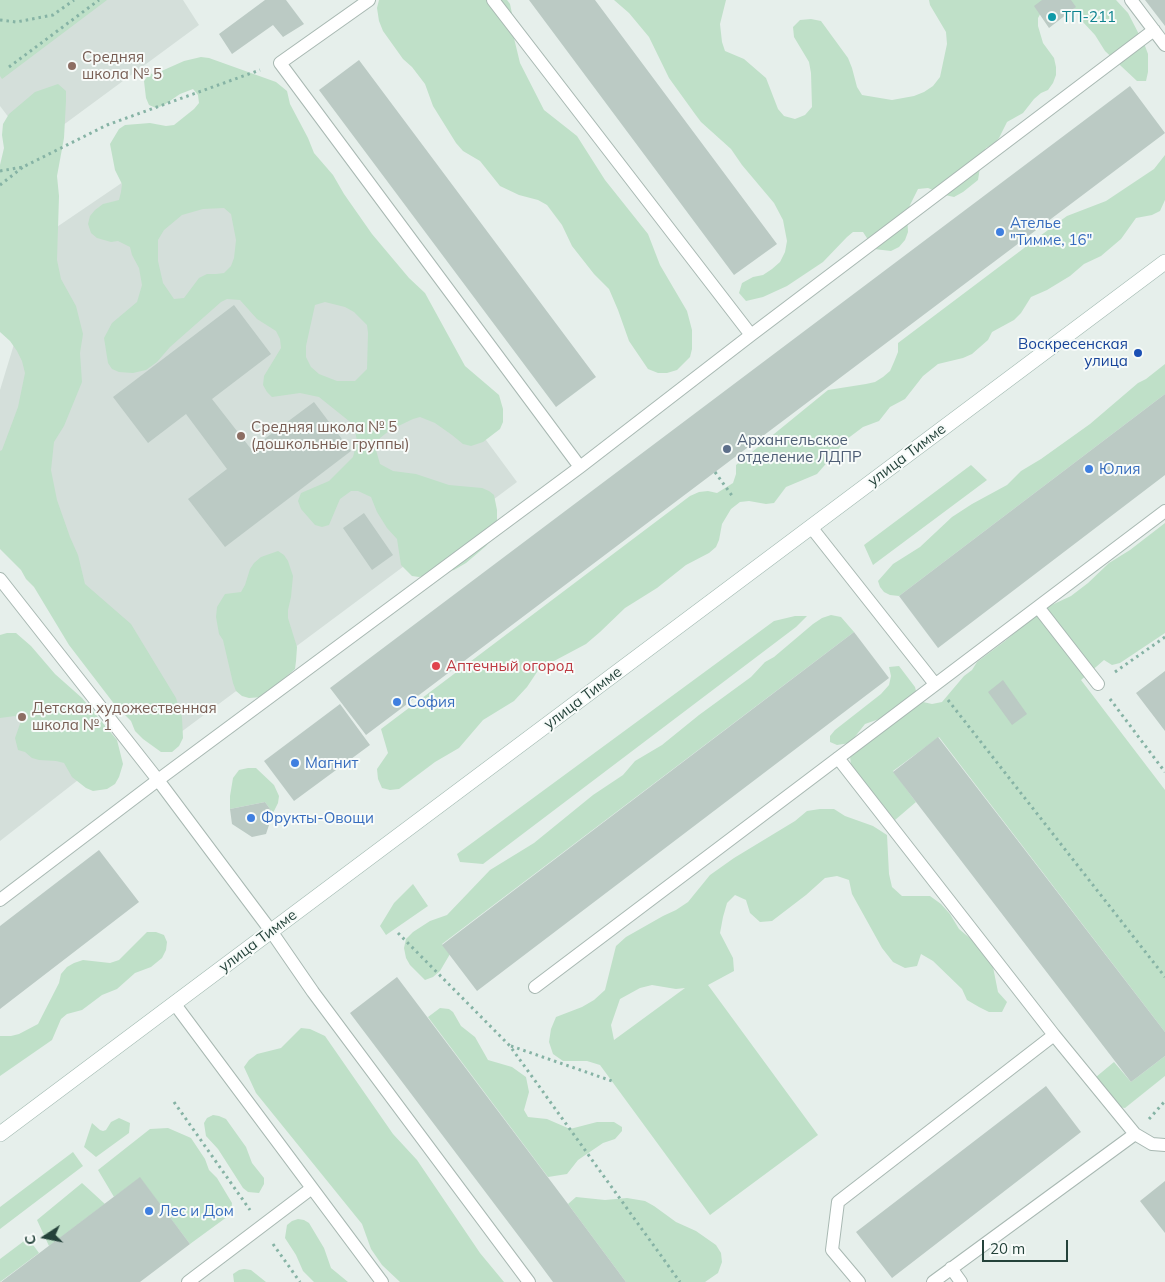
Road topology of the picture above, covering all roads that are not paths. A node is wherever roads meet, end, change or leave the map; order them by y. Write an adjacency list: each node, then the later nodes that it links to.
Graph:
1 (369, 0): 8 (lane)
2 (493, 0): 7 (lane)
3 (1131, 0): 4 (lane)
4 (1154, 30): 5 (lane); 7 (lane)
5 (1165, 45)
6 (1165, 262): 10 (main road, улица Тимме)
7 (750, 335): 8 (lane)
8 (580, 467): 16 (lane)
9 (1165, 511): 12 (lane)
10 (811, 527): 13 (lane); 18 (main road, улица Тимме)
11 (0, 578): 16 (lane)
12 (1038, 607): 13 (lane); 14 (lane)
13 (936, 684): 15 (lane)
14 (1098, 684)
15 (838, 758): 19 (lane); 21 (lane)
16 (158, 780): 17 (lane); 18 (lane)
17 (0, 900)
18 (271, 931): 20 (main road, улица Тимме); 29 (lane)
19 (535, 987)
20 (174, 1003): 22 (main road, улица Тимме); 25 (lane)
21 (1054, 1034): 23 (lane); 30 (lane)
22 (0, 1134)
23 (1135, 1134): 24 (lane); 26 (lane)
24 (1165, 1145)
25 (312, 1188): 27 (lane); 28 (lane)
26 (951, 1268): 31 (lane); 32 (lane)
27 (188, 1282)
28 (382, 1282)
29 (529, 1282)
30 (859, 1282)
31 (933, 1282)
32 (961, 1282)

